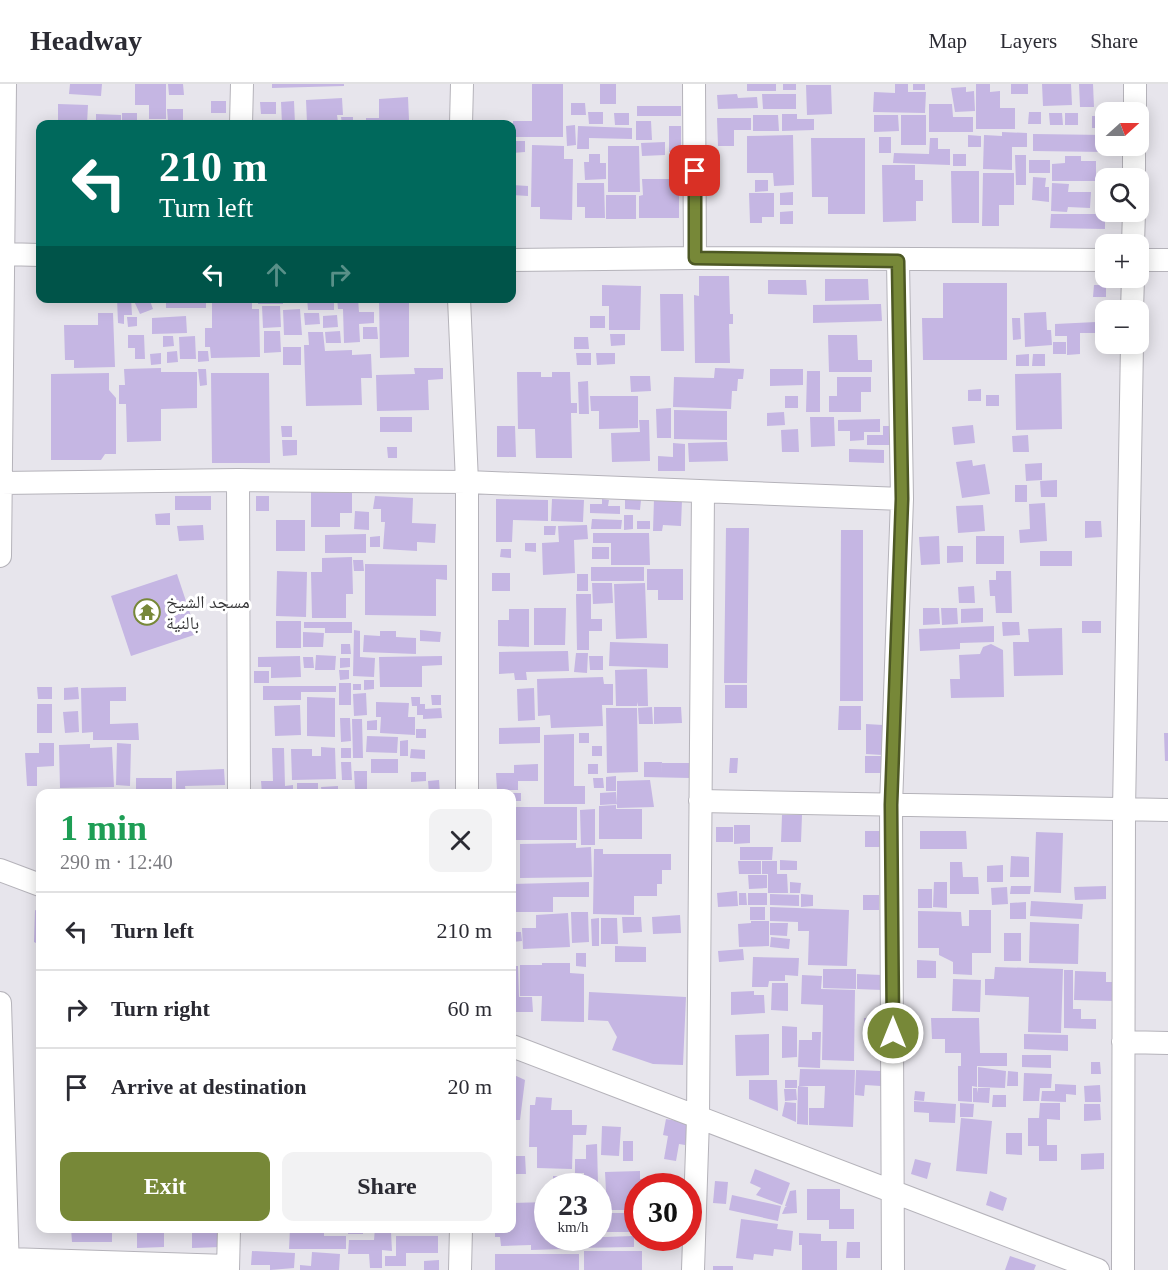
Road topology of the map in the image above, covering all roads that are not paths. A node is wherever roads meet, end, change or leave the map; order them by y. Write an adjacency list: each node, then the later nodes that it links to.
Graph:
1 (4, 84): 7 (street)
2 (242, 84): 8 (street)
3 (462, 84): 9 (street)
4 (694, 84): 12 (street)
5 (1135, 84): 6 (street)
6 (1134, 102)
7 (2, 119): 10 (street)
8 (241, 120)
9 (461, 120)
10 (3, 254): 11 (street); 22 (street)
11 (36, 255)
12 (695, 258): 13 (street); 17 (street)
13 (516, 260)
14 (1095, 260): 17 (street)
15 (1149, 260): 16 (street)
16 (1168, 260)
17 (898, 261): 24 (street)
18 (459, 303): 21 (street)
19 (1132, 354): 31 (street)
20 (238, 480): 21 (street); 22 (street); 26 (street)
21 (467, 482): 23 (street); 27 (street)
22 (1, 483): 25 (street)
23 (703, 492): 24 (street); 28 (street)
24 (902, 499): 29 (street)
25 (0, 556)
26 (239, 789)
27 (467, 789)
28 (700, 801): 29 (street); 38 (street)
29 (891, 805): 31 (street); 39 (street)
30 (1168, 810): 31 (street)
31 (1124, 811): 35 (street)
32 (0, 870): 33 (street)
33 (36, 884)
34 (0, 1004): 42 (street)
35 (1123, 1042): 36 (street); 48 (street)
36 (1168, 1042)
37 (516, 1048): 38 (street)
38 (698, 1119): 39 (street); 45 (street)
39 (894, 1192): 46 (street); 47 (street)
40 (229, 1233): 43 (street)
41 (461, 1233): 44 (street)
42 (8, 1264): 43 (street)
43 (228, 1268)
44 (460, 1270)
45 (693, 1270)
46 (893, 1270)
47 (1098, 1270)
48 (1123, 1270)

